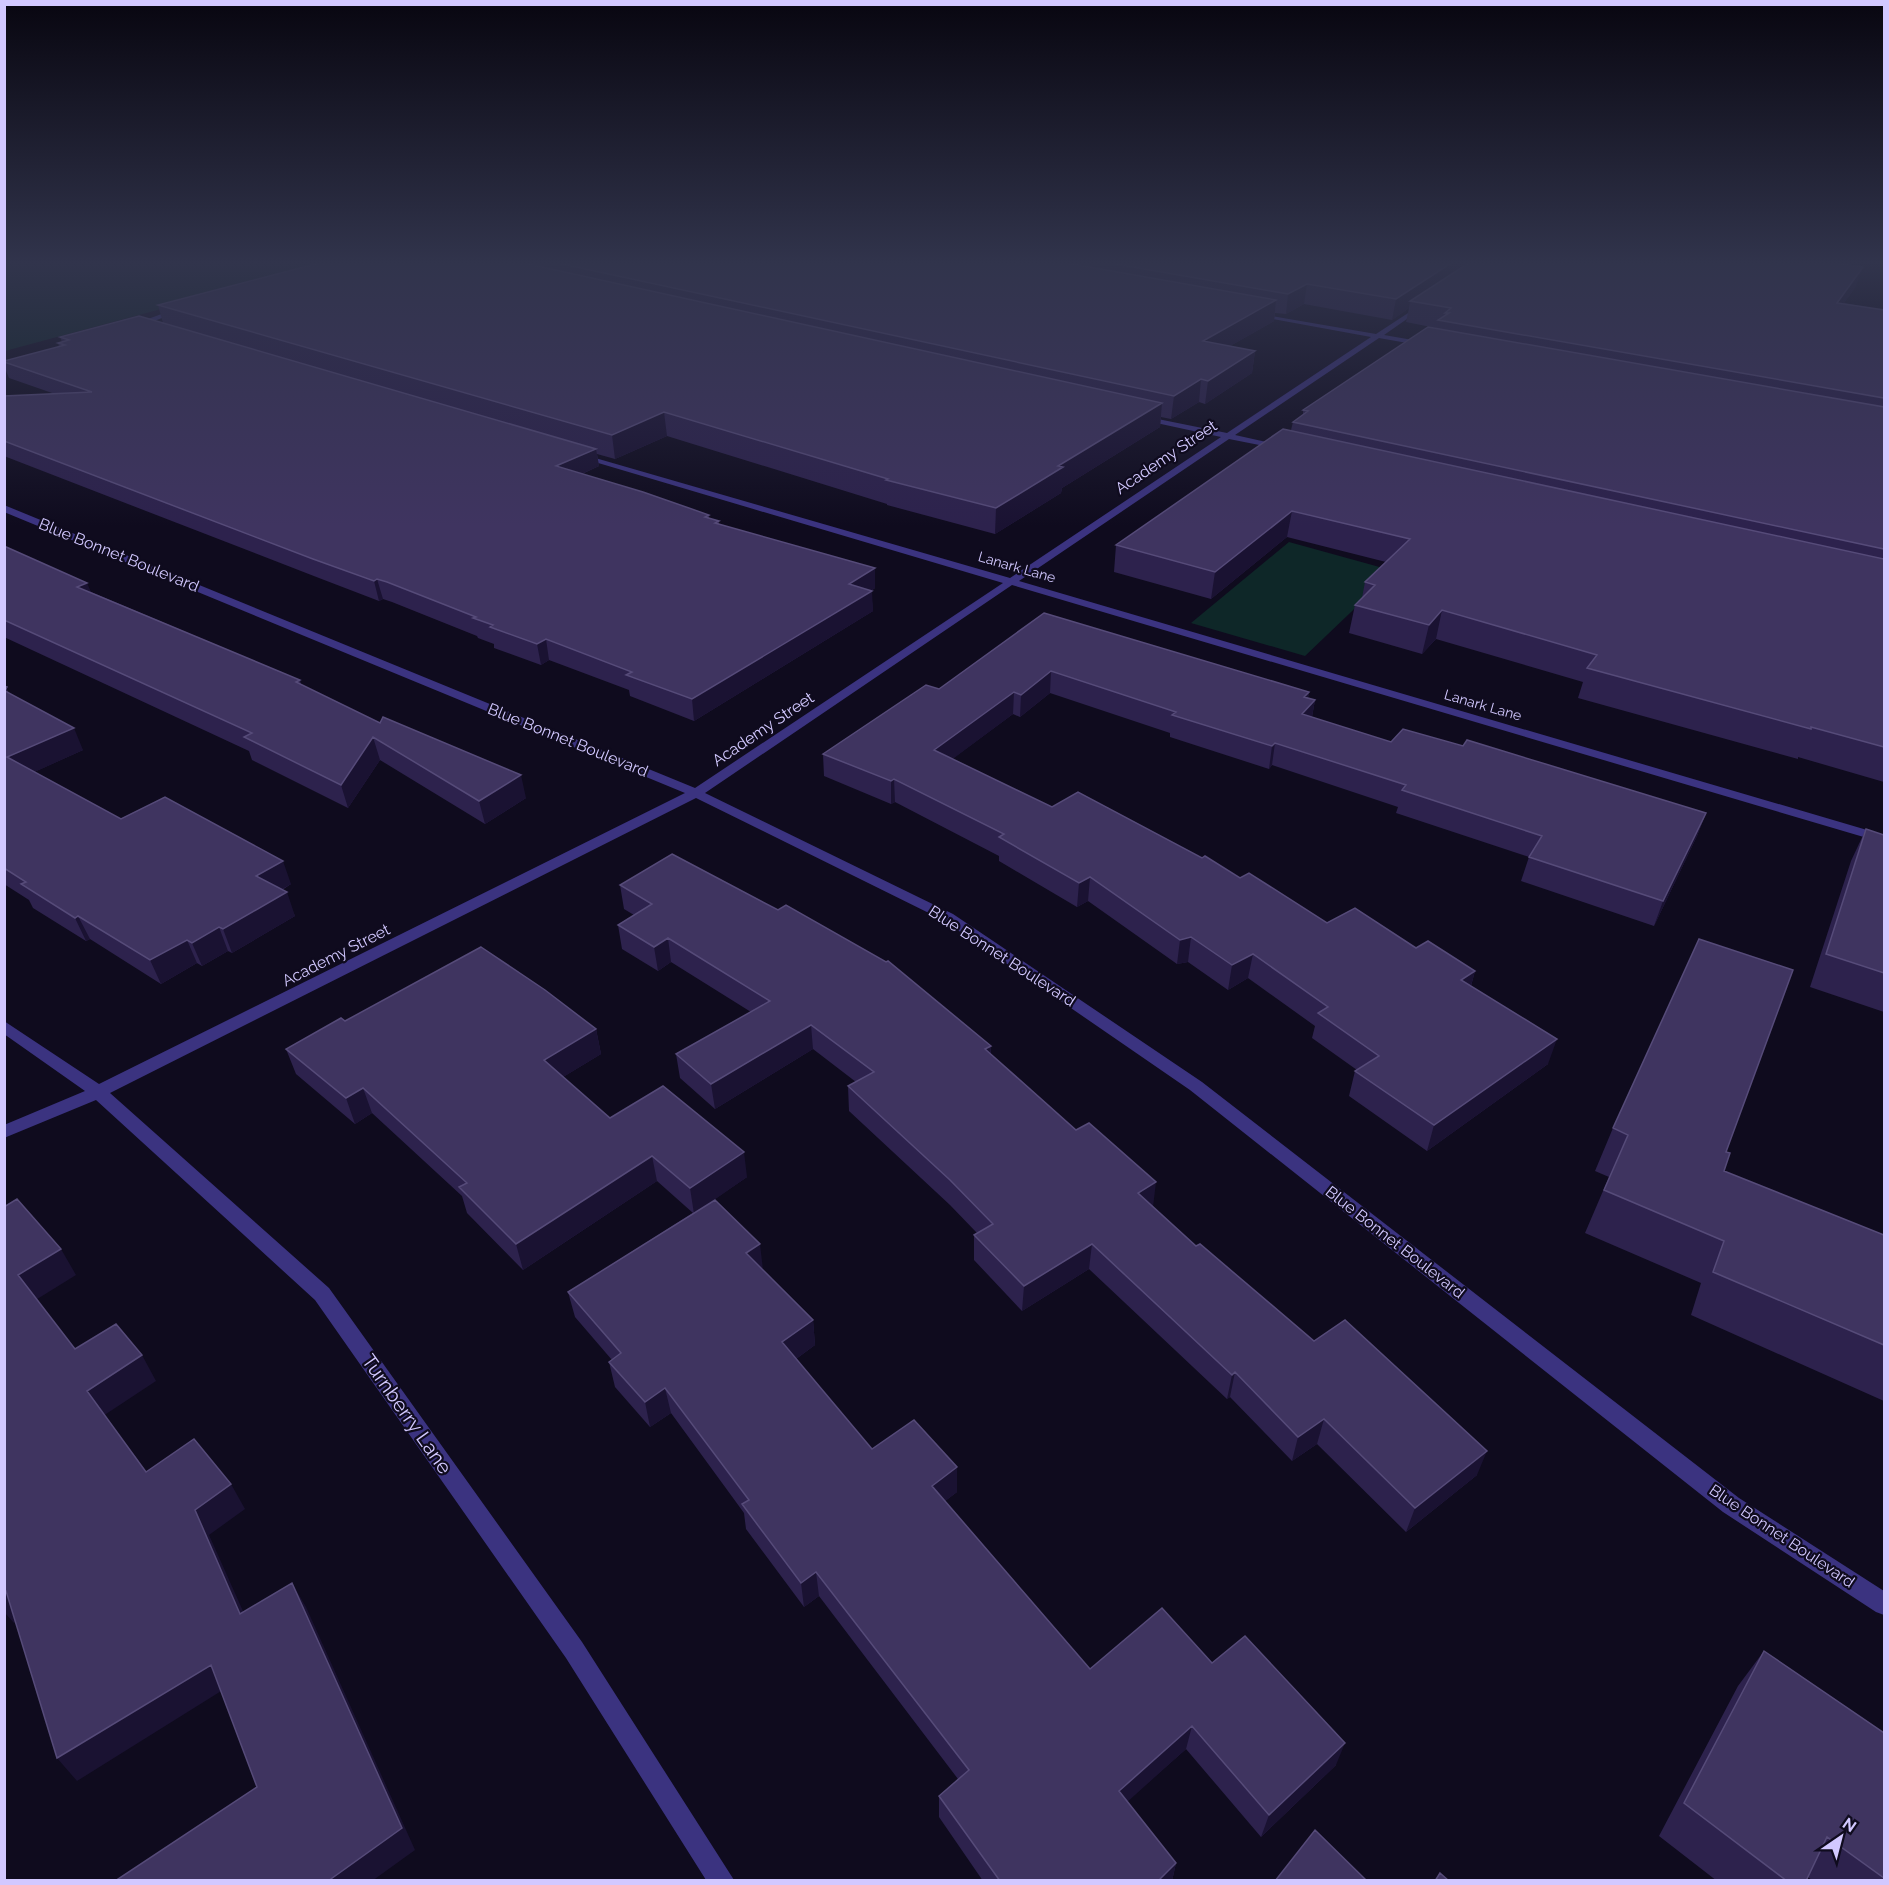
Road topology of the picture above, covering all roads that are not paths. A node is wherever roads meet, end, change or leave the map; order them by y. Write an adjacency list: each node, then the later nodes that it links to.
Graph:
1 (1355, 350): 3 (street, Academy Street)
2 (1132, 415): 3 (street)
3 (1227, 436): 4 (street); 7 (street, Academy Street)
4 (1291, 450)
5 (574, 453): 7 (street, Lanark Lane)
6 (4, 508): 8 (street, Blue Bonnet Boulevard)
7 (1011, 581): 8 (street, Academy Street); 9 (street, Lanark Lane)
8 (696, 793): 11 (street, Academy Street); 13 (street, Blue Bonnet Boulevard)
9 (1884, 839)
10 (4, 1026): 11 (street, Turnberry Lane)
11 (98, 1092): 12 (street, Academy Street); 14 (street, Turnberry Lane)
12 (4, 1132)
13 (1884, 1604)
14 (721, 1881)

